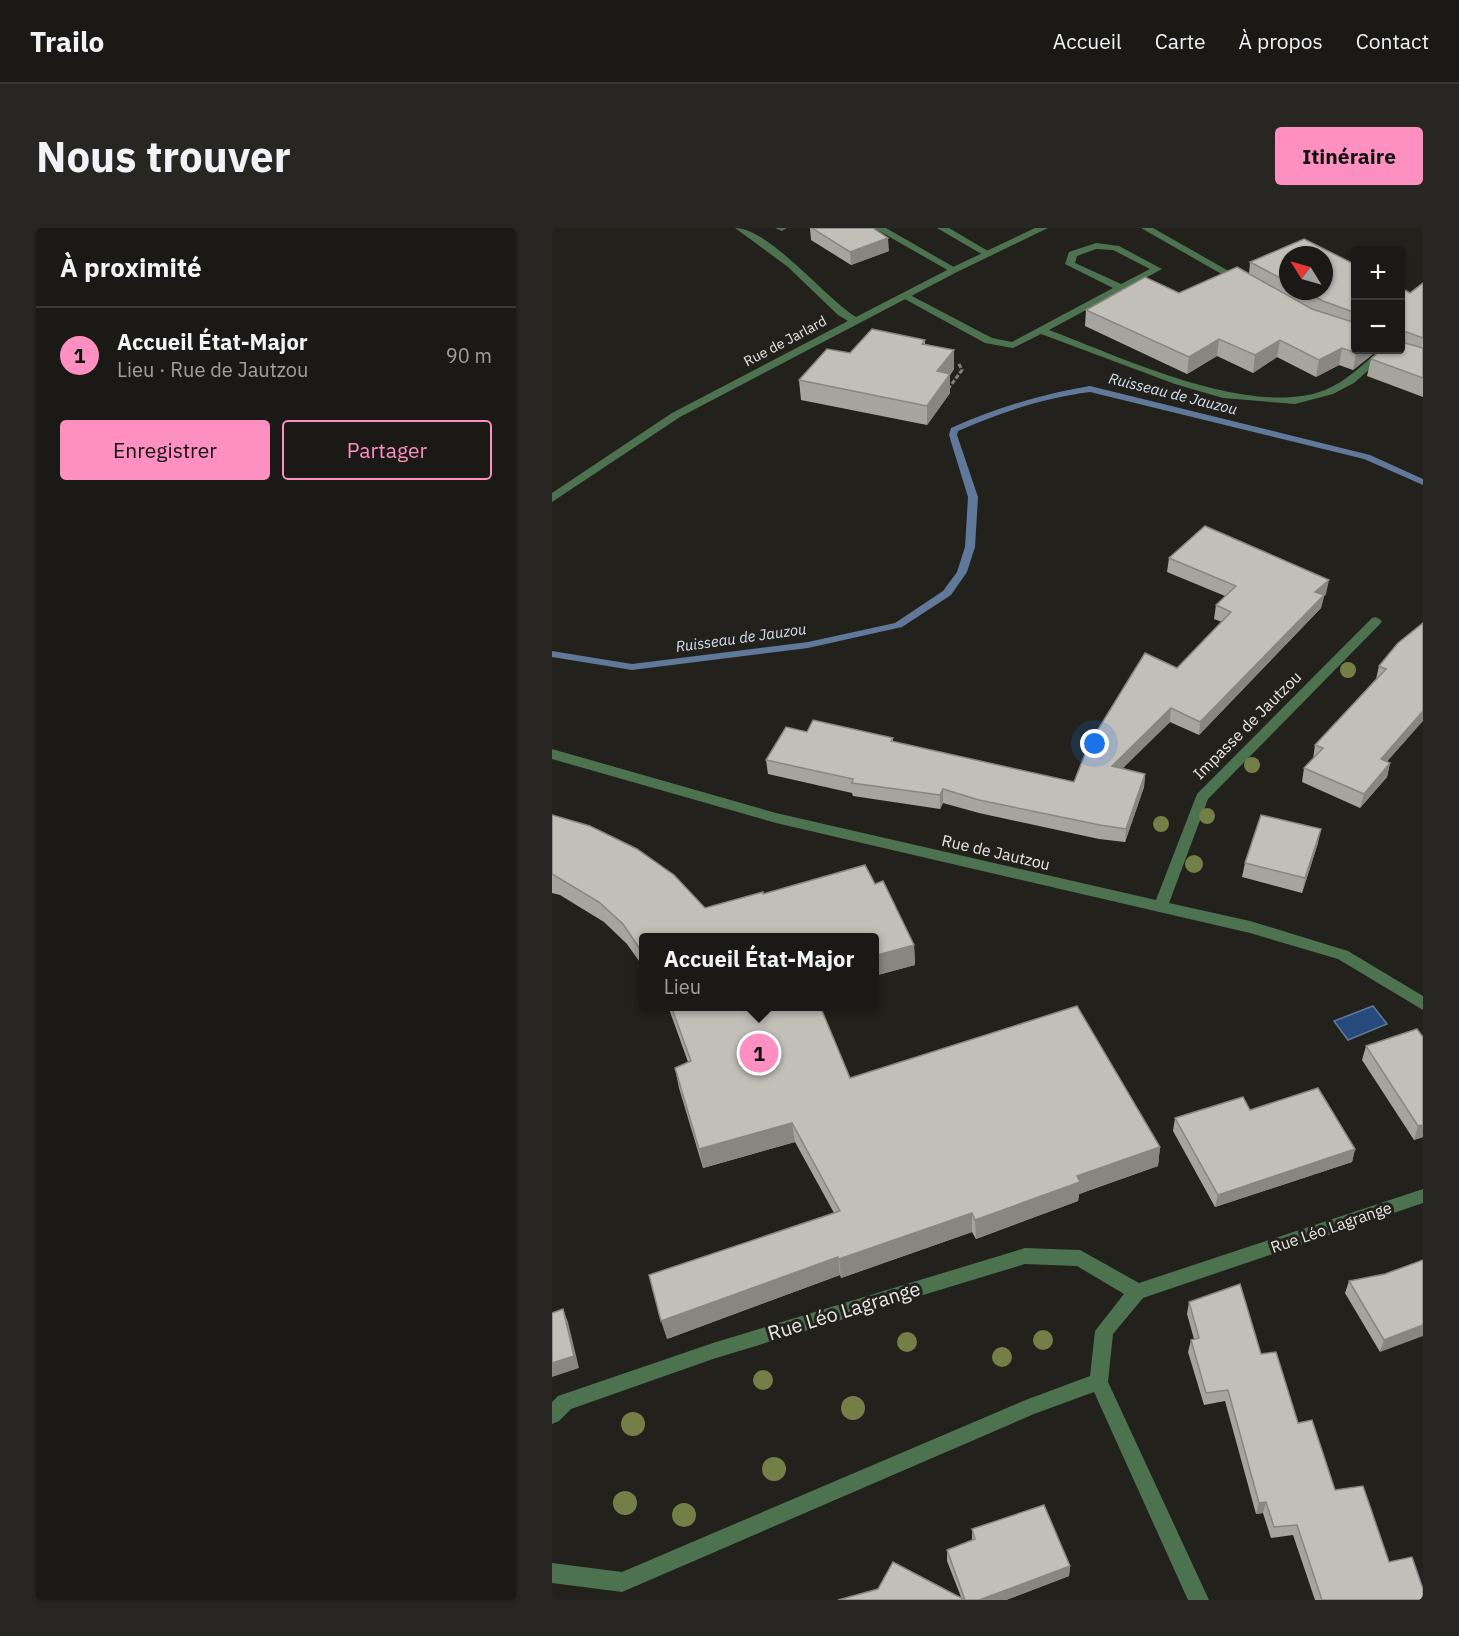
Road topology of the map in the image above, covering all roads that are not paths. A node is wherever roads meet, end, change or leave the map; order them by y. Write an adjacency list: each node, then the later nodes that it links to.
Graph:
1 (740, 228): 11 (street)
2 (879, 228): 7 (street)
3 (942, 228): 6 (street)
4 (1043, 228): 6 (street, Rue de Jarlard)
5 (1146, 228): 9 (street)
6 (988, 254): 7 (street, Rue de Jarlard)
7 (954, 270): 10 (street, Rue de Jarlard)
8 (1121, 288): 8 (street); 12 (street)
9 (1256, 289)
10 (906, 297): 11 (street, Rue de Jarlard); 12 (street)
11 (855, 321): 14 (street, Rue de Jarlard)
12 (1042, 331): 13 (street)
13 (1386, 354)
14 (552, 498)
15 (1376, 621): 17 (street, Impasse de Jautzou)
16 (552, 754): 17 (street, Rue de Jautzou)
17 (1160, 908): 18 (street, Rue de Jautzou)
18 (1423, 1004)
19 (1423, 1196): 20 (street, Rue Léo Lagrange)
20 (1137, 1292): 21 (street); 22 (street, Rue Léo Lagrange)
21 (1099, 1382): 23 (street); 24 (street)
22 (552, 1414)
23 (552, 1573)
24 (1199, 1600)

